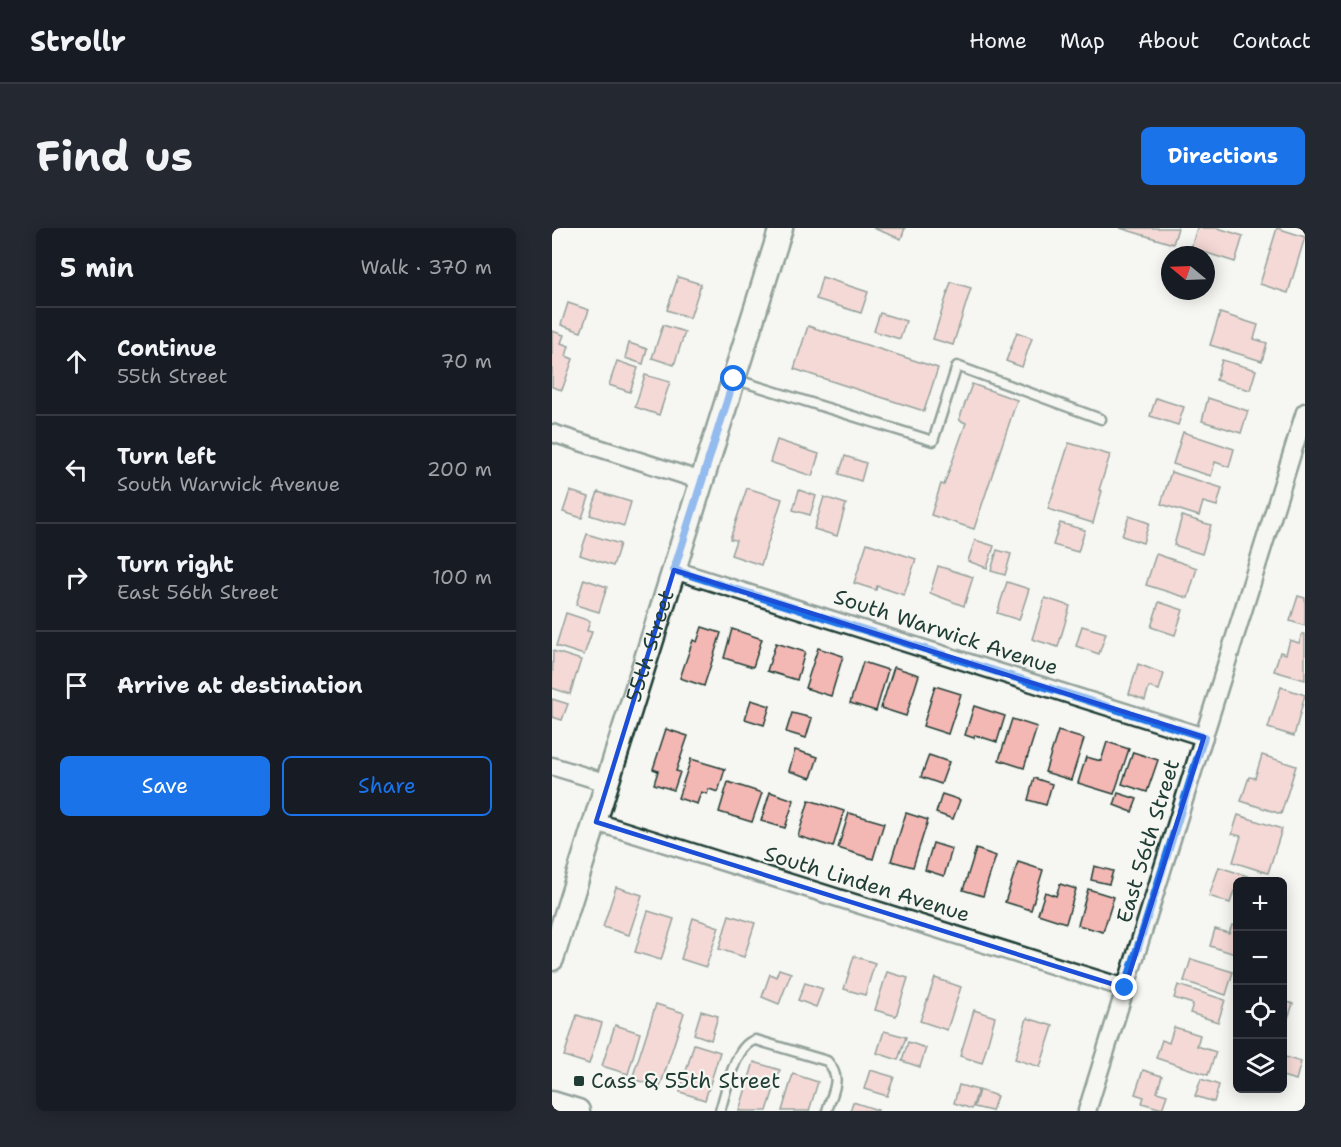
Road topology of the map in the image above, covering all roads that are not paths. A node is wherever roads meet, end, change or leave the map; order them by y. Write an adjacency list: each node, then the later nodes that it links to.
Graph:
1 (781, 228): 2 (main road, 55th Street)
2 (734, 379): 4 (lane); 6 (main road, 55th Street)
3 (1305, 412): 8 (street, East 56th Street)
4 (1101, 419)
5 (552, 433): 6 (street)
6 (702, 481): 7 (main road, 55th Street)
7 (674, 570): 8 (street, South Warwick Avenue); 10 (main road, 55th Street)
8 (1204, 737): 13 (street, East 56th Street)
9 (552, 766): 10 (street)
10 (607, 783): 11 (main road, 55th Street)
11 (596, 822): 12 (main road, 55th Street); 13 (street, South Linden Avenue)
12 (554, 946)
13 (1125, 988): 18 (street, East 56th Street)
14 (552, 1103): 15 (main road)
15 (578, 1111)
16 (720, 1111): 17 (lane)
17 (827, 1111)
18 (1087, 1111)

